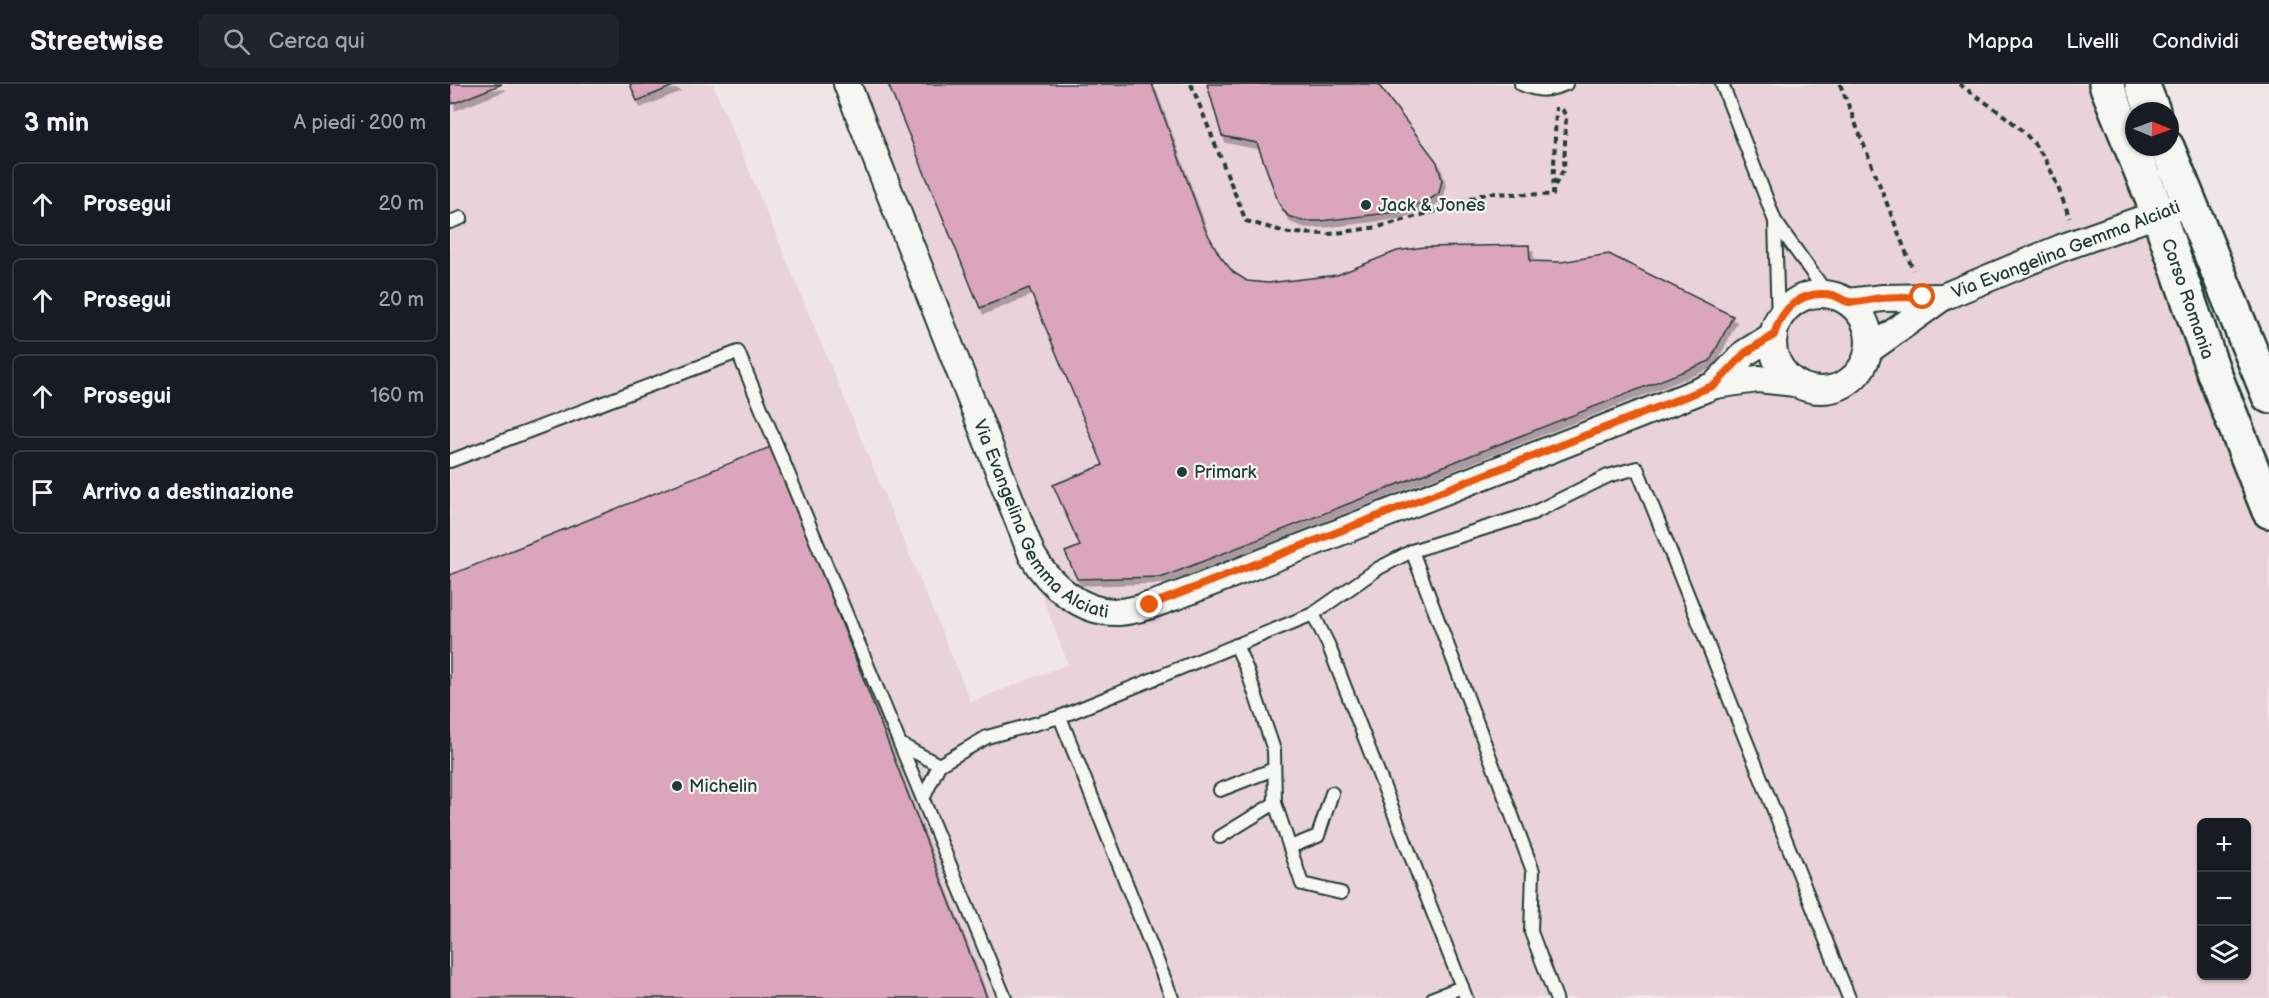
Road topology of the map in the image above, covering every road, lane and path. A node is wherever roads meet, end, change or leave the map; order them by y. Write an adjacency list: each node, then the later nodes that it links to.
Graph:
1 (847, 84): 24 (street, Via Evangelina Gemma Alciati)
2 (1191, 84): 14 (path)
3 (1521, 84): 4 (lane)
4 (1566, 84)
5 (1722, 84): 17 (lane)
6 (1840, 84): 19 (path)
7 (1959, 84): 18 (path)
8 (2106, 84): 16 (main road, Corso Romania)
9 (2142, 84): 10 (main road)
10 (2149, 102)
11 (1556, 115): 14 (path)
12 (1566, 116): 14 (path)
13 (2171, 156): 15 (main road, Corso Romania)
14 (1554, 188)
15 (2190, 203): 16 (street, Via Evangelina Gemma Alciati); 25 (main road, Corso Romania)
16 (2158, 213): 18 (street, Via Evangelina Gemma Alciati); 27 (main road, Corso Romania)
17 (1775, 221): 20 (lane); 21 (lane)
18 (2080, 242): 19 (street, Via Evangelina Gemma Alciati)
19 (1933, 297): 20 (street, Via Evangelina Gemma Alciati); 22 (street, Via Evangelina Gemma Alciati)
20 (1838, 298): 21 (street); 22 (street)
21 (1776, 328): 23 (street); 24 (street, Via Evangelina Gemma Alciati)
22 (1869, 350): 23 (street)
23 (1795, 383): 24 (street, Via Evangelina Gemma Alciati)
24 (1715, 385)
25 (2269, 396)
26 (450, 461): 32 (lane)
27 (2269, 512)
28 (1412, 551): 29 (lane); 46 (lane); 47 (lane)
29 (1313, 614): 30 (lane); 42 (lane)
30 (1236, 645): 31 (lane); 34 (lane)
31 (1060, 717): 33 (lane); 44 (lane)
32 (900, 744): 33 (lane); 37 (lane)
33 (939, 765): 37 (lane)
34 (1274, 769): 35 (lane); 38 (lane)
35 (1220, 790)
36 (1332, 793): 40 (lane)
37 (923, 799): 43 (lane)
38 (1275, 803): 39 (lane); 40 (lane)
39 (1220, 837)
40 (1290, 847): 41 (lane)
41 (1341, 893)
42 (1464, 992): 45 (lane)
43 (1005, 998)
44 (1172, 998)
45 (1433, 998)
46 (1556, 998)
47 (1849, 998)

